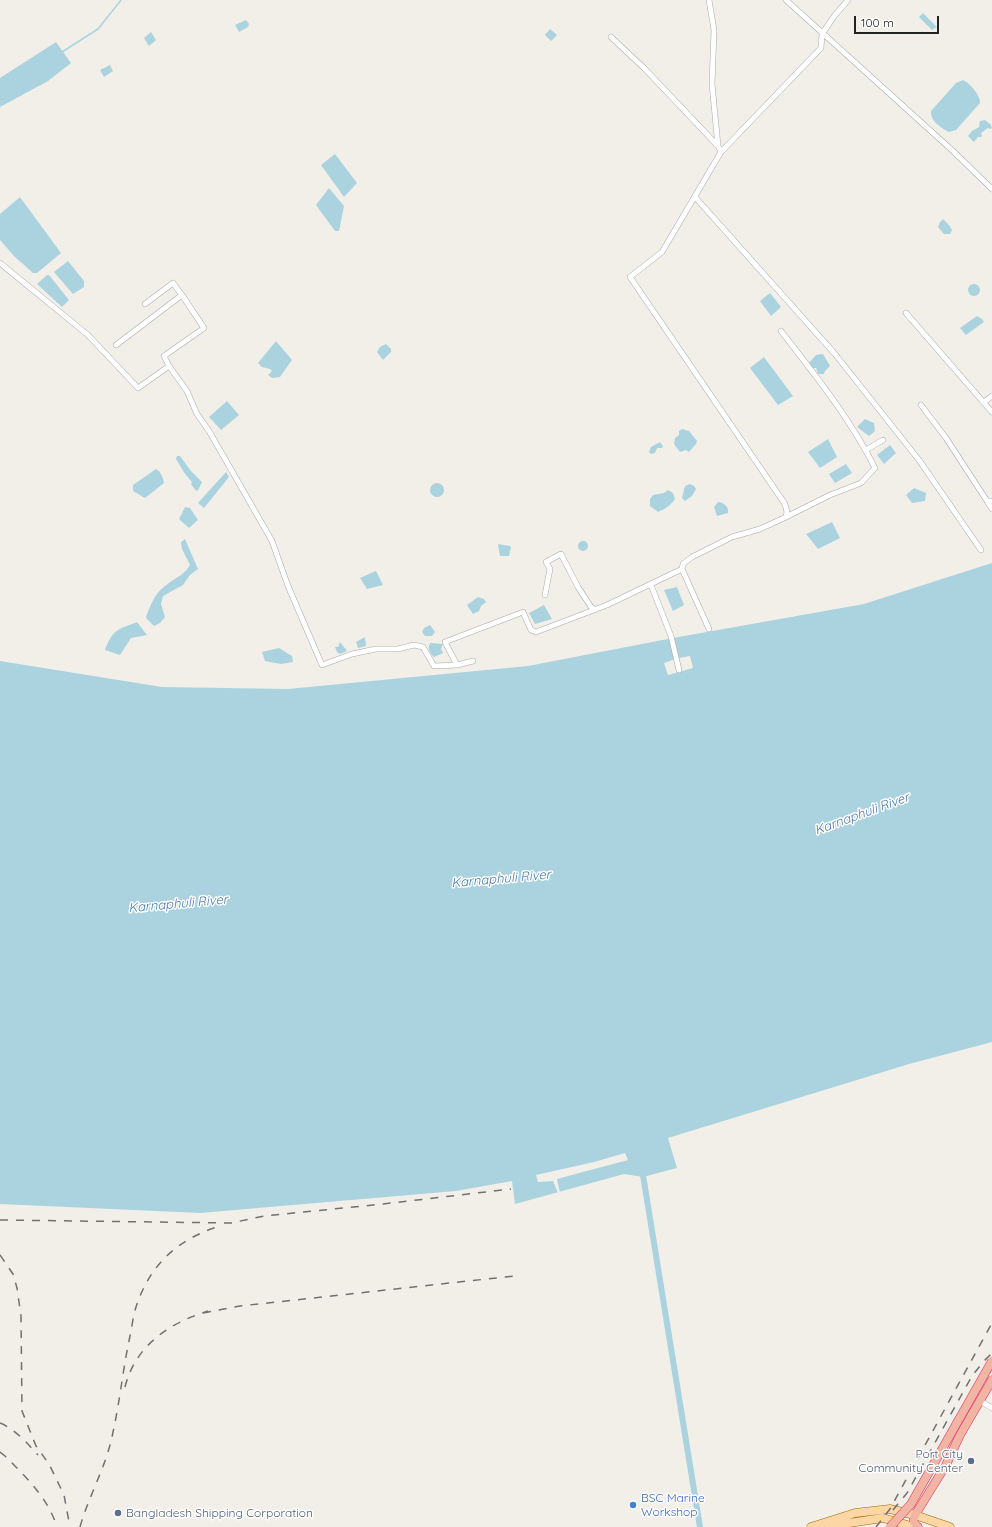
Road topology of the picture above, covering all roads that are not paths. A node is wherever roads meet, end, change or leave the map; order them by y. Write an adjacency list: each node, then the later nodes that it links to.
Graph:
1 (709, 0): 6 (street)
2 (786, 0): 4 (street)
3 (848, 0): 4 (street)
4 (822, 34): 7 (street); 8 (street)
5 (610, 37): 6 (street)
6 (718, 146): 7 (street)
7 (721, 152): 9 (street)
8 (992, 189)
9 (695, 196): 25 (street); 26 (street)
10 (0, 263): 16 (street)
11 (182, 295): 12 (street); 15 (street); 16 (street)
12 (145, 304)
13 (906, 313): 18 (street)
14 (780, 331): 22 (street)
15 (116, 345)
16 (169, 366): 33 (street)
17 (992, 396): 18 (street)
18 (984, 402): 20 (street)
19 (921, 405): 23 (street)
20 (992, 412)
21 (883, 440): 22 (street)
22 (866, 450): 25 (street)
23 (989, 501): 24 (street)
24 (992, 509)
25 (786, 517): 27 (street)
26 (981, 550)
27 (682, 569): 28 (street); 31 (street)
28 (651, 585): 30 (street); 34 (street)
29 (545, 595): 30 (street)
30 (594, 610): 33 (street)
31 (709, 629)
32 (473, 661): 33 (street)
33 (457, 665)
34 (679, 670)
35 (992, 1361): 43 (highway, bridge)
36 (992, 1382): 37 (highway)
37 (980, 1401): 38 (street); 39 (highway)
38 (992, 1408)
39 (915, 1515): 41 (main road); 45 (highway); 46 (main road)
40 (903, 1525): 42 (main road); 44 (main road)
41 (811, 1527)
42 (815, 1527)
43 (890, 1527)
44 (914, 1527)
45 (918, 1527)
46 (950, 1527)

